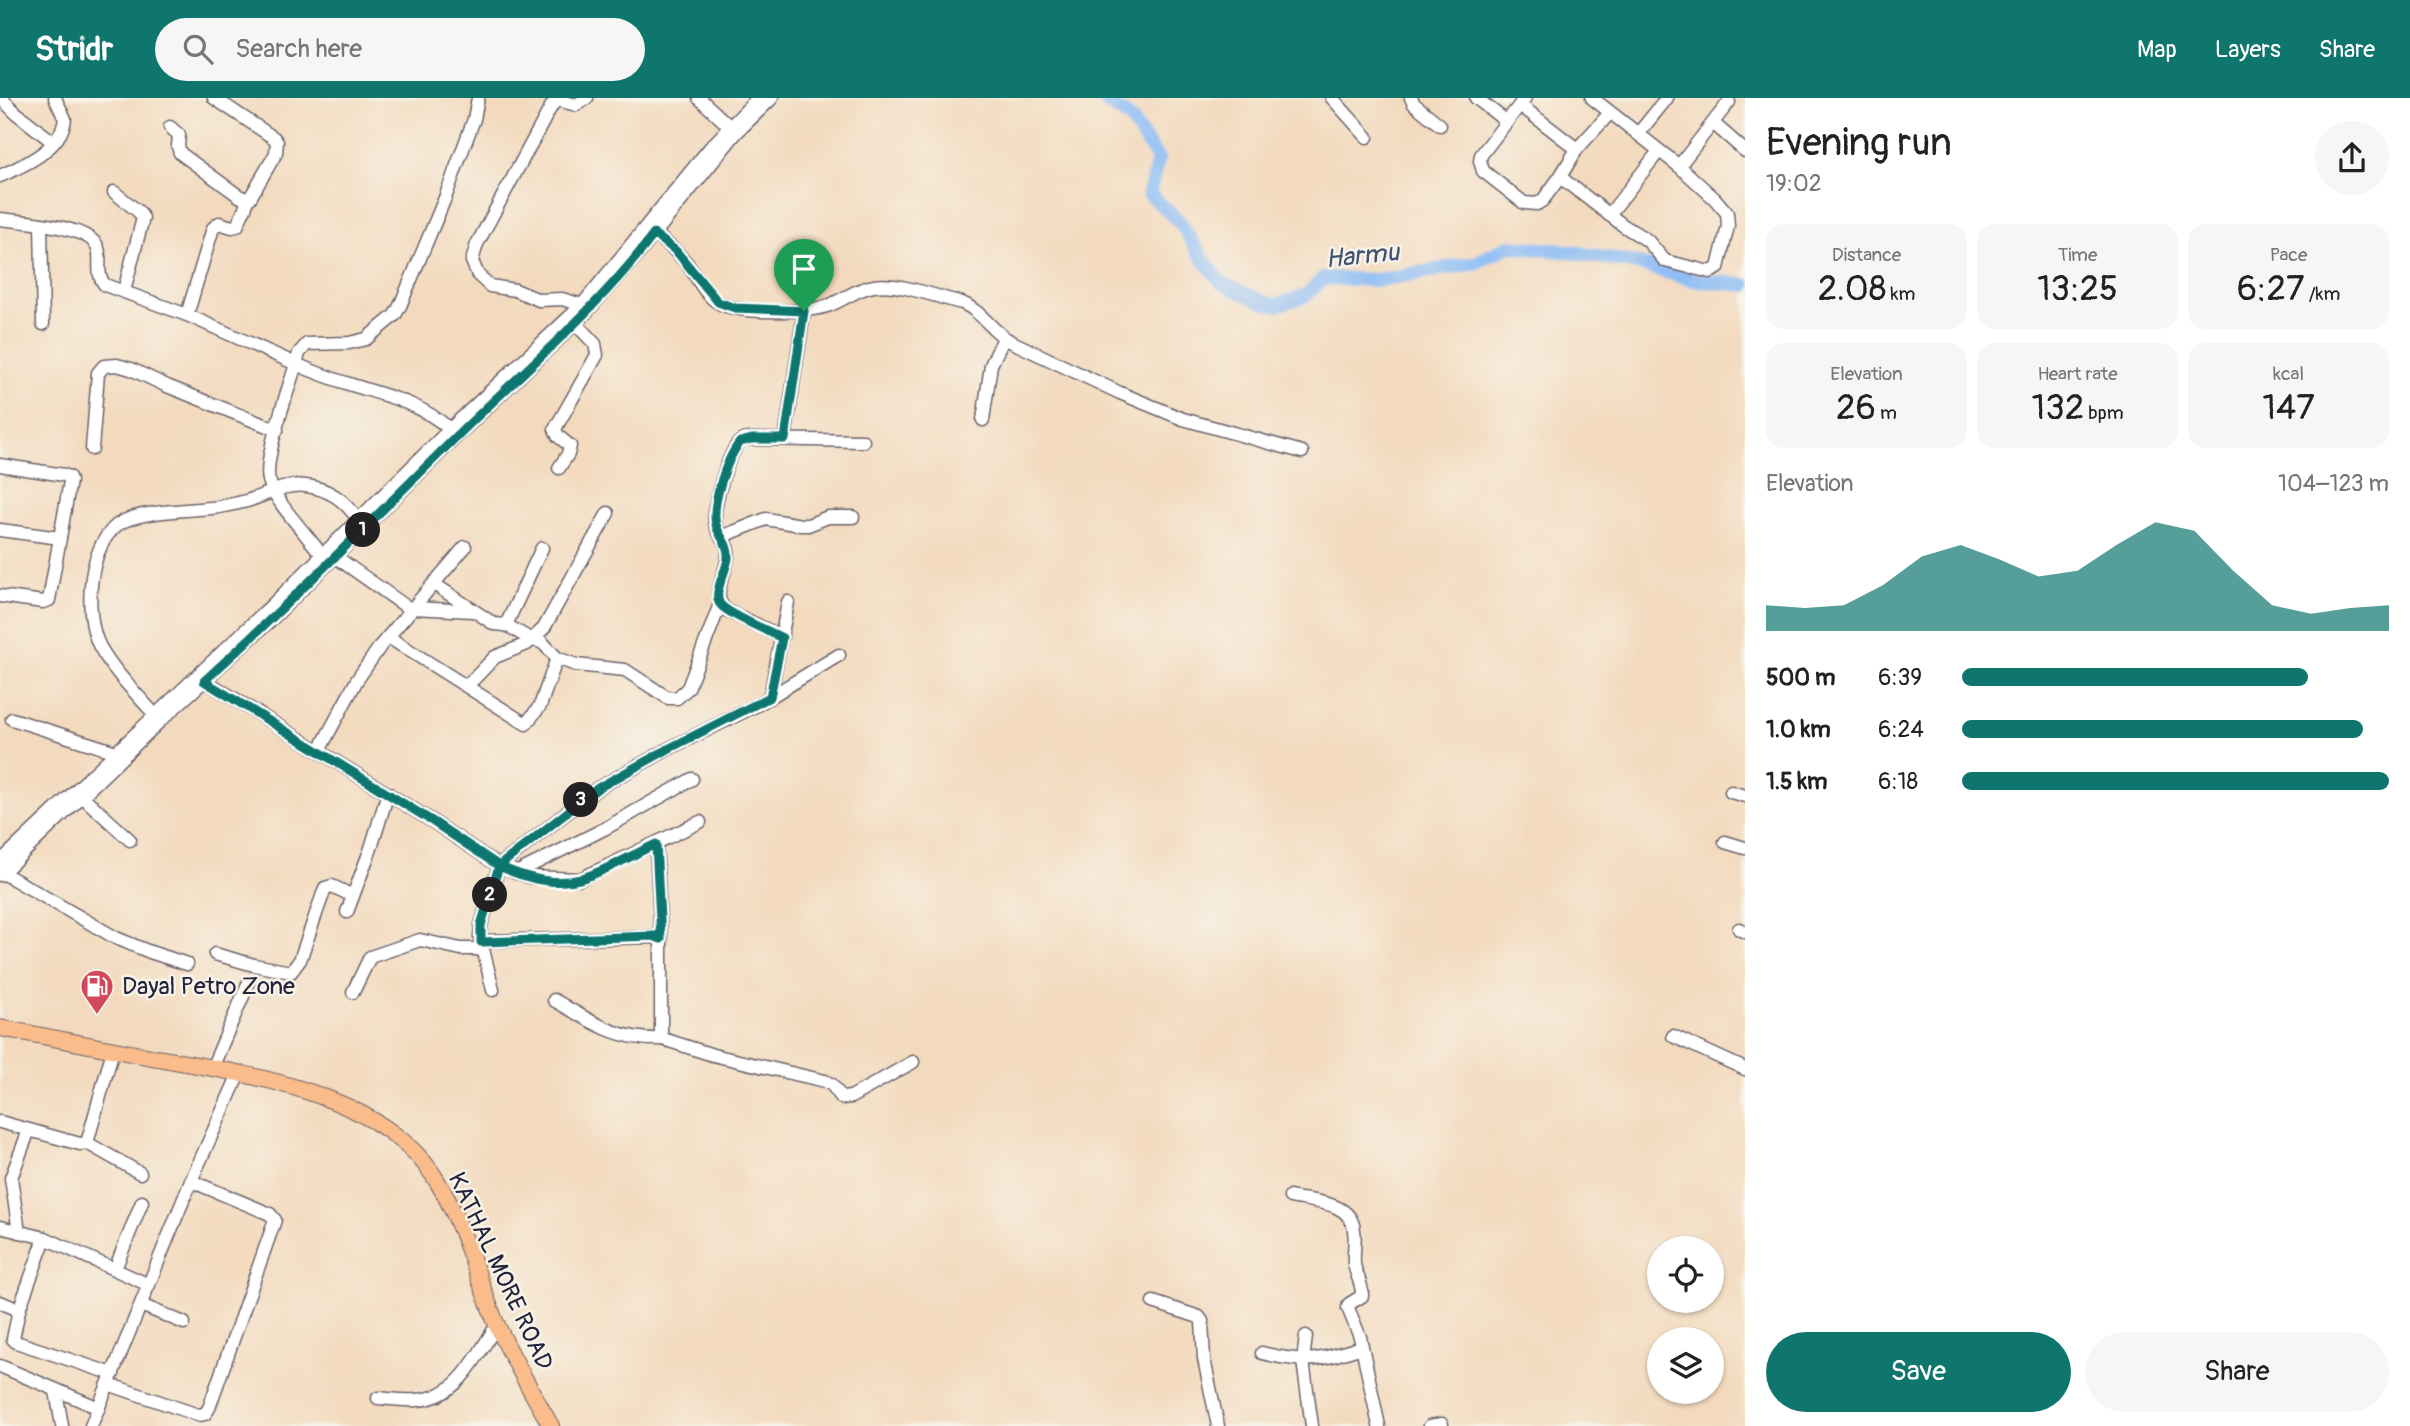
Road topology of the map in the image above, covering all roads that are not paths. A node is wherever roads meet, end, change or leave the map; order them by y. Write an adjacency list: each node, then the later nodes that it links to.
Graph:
1 (1, 98): 24 (street)
2 (55, 98): 24 (street)
3 (214, 98): 33 (street)
4 (478, 98): 45 (street)
5 (587, 98): 39 (street)
6 (758, 98): 20 (street)
7 (772, 98): 37 (street)
8 (1332, 98): 23 (street)
9 (1411, 98): 19 (street)
10 (1476, 98): 17 (street)
11 (1594, 98): 16 (street)
12 (1667, 98): 22 (street)
13 (706, 100): 20 (street)
14 (1523, 101): 17 (street); 25 (street)
15 (1728, 102): 18 (street)
16 (1610, 113): 22 (street); 25 (street)
17 (1507, 122): 31 (street)
18 (1713, 123): 27 (street); 29 (street)
19 (1440, 125)
20 (729, 126): 39 (street)
21 (170, 127): 33 (street)
22 (1638, 134): 26 (street)
23 (1367, 137)
24 (53, 142): 30 (street)
25 (1577, 149): 31 (street)
26 (1659, 151): 29 (street); 34 (street)
27 (1745, 151)
28 (0, 161): 30 (street)
29 (1679, 166): 34 (street)
30 (4, 174)
31 (1560, 177): 34 (street)
32 (114, 192): 38 (street)
33 (246, 199): 41 (street)
34 (1609, 215)
35 (0, 219): 36 (street)
36 (41, 224): 38 (street); 43 (street)
37 (654, 234): 40 (street); 42 (street)
38 (124, 291): 41 (street)
39 (582, 305): 47 (street)
40 (804, 311): 44 (street); 49 (street)
41 (187, 315): 45 (street)
42 (575, 323): 54 (street); 65 (street)
43 (43, 324)
44 (1004, 338): 46 (street); 52 (street)
45 (296, 364): 47 (street); 48 (street)
46 (983, 420)
47 (450, 429): 58 (street)
48 (277, 430): 51 (street); 55 (street)
49 (785, 439): 50 (street); 60 (street)
50 (863, 441)
51 (92, 450)
52 (1302, 452)
53 (0, 465): 61 (street)
54 (559, 468)
55 (274, 491): 58 (street); 64 (street); 81 (street)
56 (608, 513): 75 (street)
57 (853, 517): 60 (street)
58 (358, 519): 64 (street)
59 (0, 530): 61 (street)
60 (721, 537): 69 (street)
61 (60, 538): 67 (street)
62 (465, 547): 66 (street)
63 (541, 548): 72 (street)
64 (322, 555): 81 (street)
65 (336, 557): 70 (street); 78 (street)
66 (434, 584): 70 (street); 71 (street)
67 (0, 596)
68 (788, 602): 74 (street)
69 (720, 604): 74 (street); 77 (street)
70 (412, 609): 71 (street); 73 (street)
71 (475, 611): 72 (street)
72 (506, 625): 75 (street)
73 (388, 637): 79 (street); 83 (street)
74 (782, 638): 80 (street)
75 (533, 640): 77 (street); 79 (street)
76 (839, 655): 80 (street)
77 (557, 658): 79 (street)
78 (204, 681): 83 (street); 89 (street)
79 (467, 686)
80 (770, 697): 96 (street)
81 (154, 714): 84 (street)
82 (12, 719): 84 (street)
83 (319, 751): 87 (street)
84 (116, 752): 95 (street)
85 (692, 779): 97 (street)
86 (1731, 792): 88 (street)
87 (388, 793): 96 (street); 98 (street)
88 (1745, 796)
89 (83, 797): 91 (street); 95 (street)
90 (699, 822): 93 (street)
91 (130, 840)
92 (1725, 842): 94 (street)
93 (656, 844): 97 (street); 100 (street)
94 (1745, 848)
95 (3, 865): 103 (street)
96 (499, 866): 97 (street); 101 (street)
97 (516, 873)
98 (353, 896): 99 (street); 102 (street)
99 (347, 912)
100 (661, 939): 101 (street); 110 (street)
101 (481, 945): 105 (street); 106 (street)
102 (215, 954)
103 (187, 964)
104 (248, 982): 113 (street)
105 (493, 990)
106 (353, 992)
107 (554, 1000): 110 (street)
108 (0, 1028): 111 (main road, KATHAL MORE ROAD)
109 (1674, 1036): 114 (street)
110 (663, 1039): 112 (street)
111 (113, 1050): 113 (main road, KATHAL MORE ROAD); 118 (street)
112 (912, 1062)
113 (212, 1068): 115 (main road, KATHAL MORE ROAD)
114 (1745, 1069)
115 (239, 1074): 120 (street); 133 (main road, KATHAL MORE ROAD)
116 (0, 1122): 117 (street)
117 (29, 1130): 118 (street); 124 (street)
118 (87, 1143): 119 (street)
119 (140, 1172)
120 (191, 1181): 127 (street); 139 (street)
121 (1290, 1197): 135 (street)
122 (142, 1202): 126 (street)
123 (0, 1227): 124 (street)
124 (19, 1232): 125 (street)
125 (45, 1238): 126 (street); 131 (street)
126 (115, 1269): 127 (street)
127 (149, 1285): 130 (street)
128 (1153, 1302): 146 (street)
129 (0, 1303): 131 (street)
130 (141, 1305): 132 (street); 139 (street)
131 (19, 1310): 139 (street)
132 (184, 1322)
133 (497, 1325): 141 (street); 145 (main road, KATHAL MORE ROAD)
134 (1306, 1336): 137 (street)
135 (1362, 1347): 137 (street); 148 (street)
136 (1262, 1353): 137 (street)
137 (1303, 1361): 147 (street)
138 (0, 1366): 140 (street)
139 (111, 1379): 142 (street)
140 (56, 1391): 142 (street); 143 (street)
141 (378, 1398)
142 (99, 1408): 144 (street)
143 (62, 1426)
144 (91, 1426)
145 (551, 1426)
146 (1218, 1426)
147 (1312, 1426)
148 (1379, 1426)

